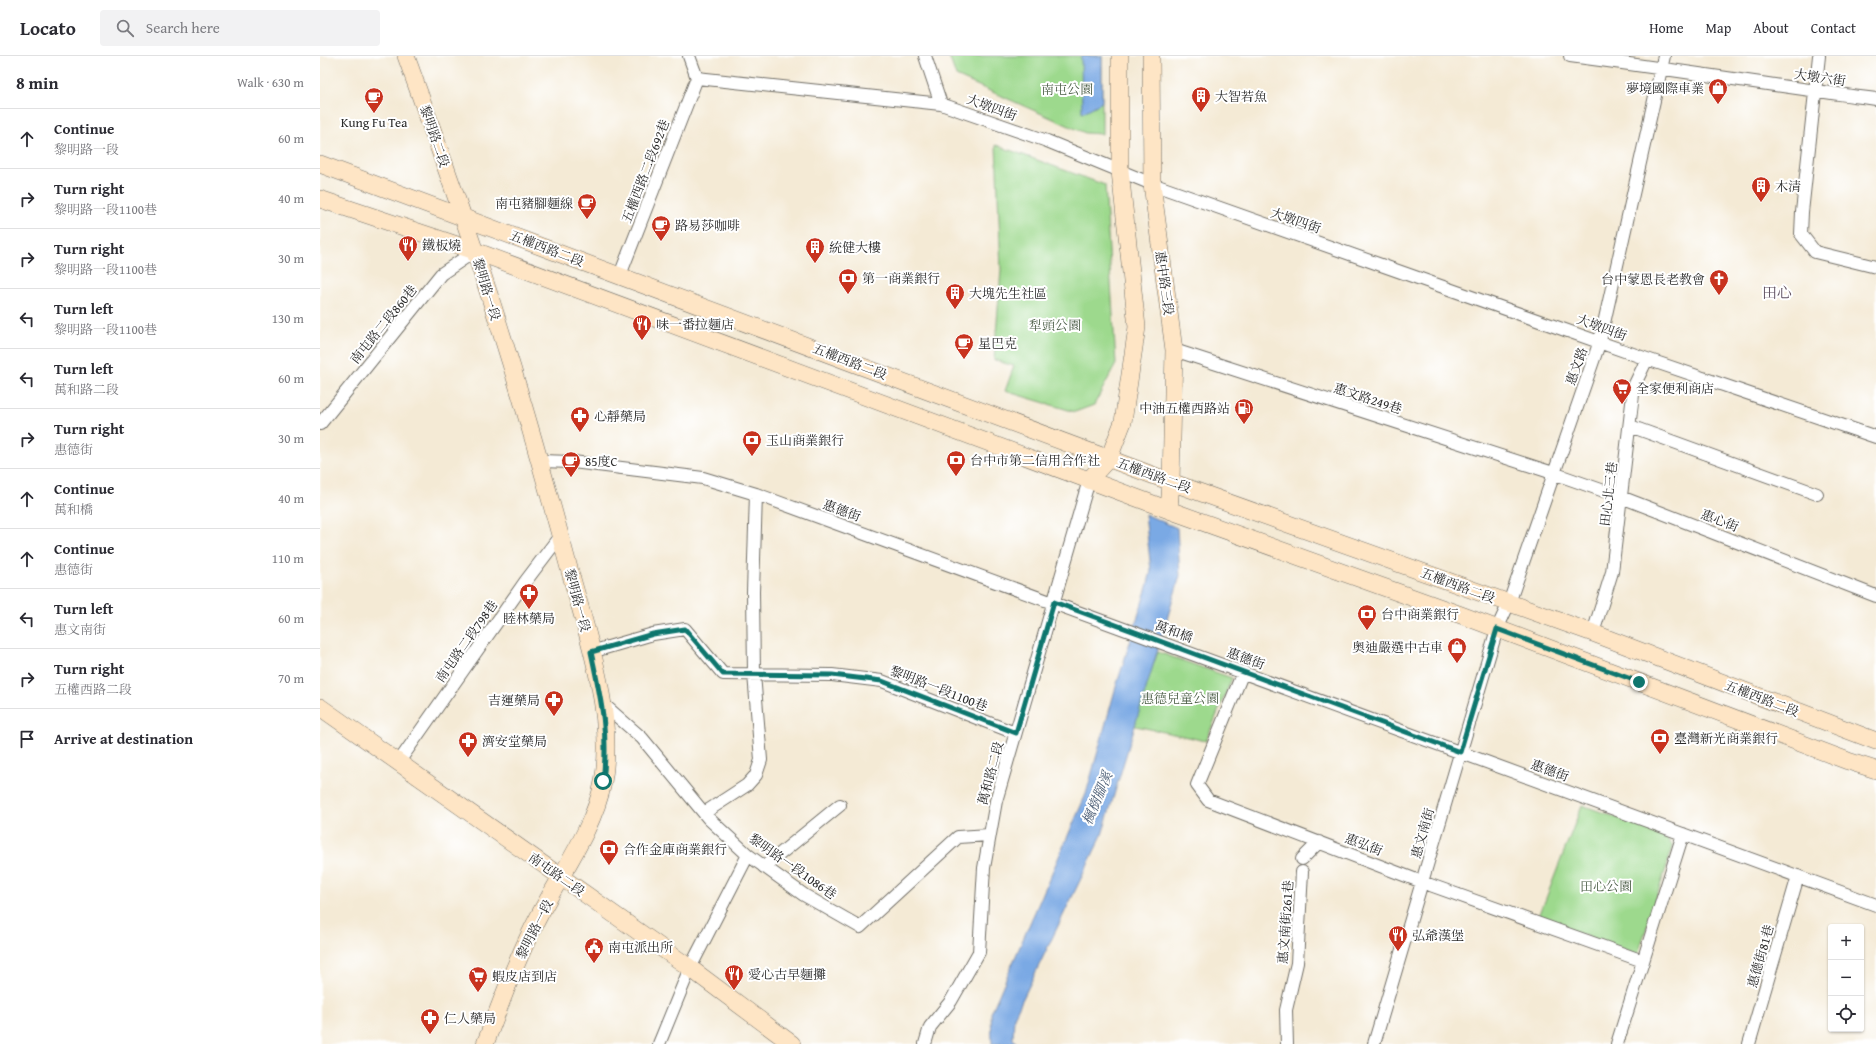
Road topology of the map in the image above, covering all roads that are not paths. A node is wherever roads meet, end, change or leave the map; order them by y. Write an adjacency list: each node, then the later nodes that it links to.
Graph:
1 (406, 56): 17 (main road, 黎明路二段)
2 (689, 56): 9 (street)
3 (925, 56): 12 (street)
4 (1120, 56): 14 (main road)
5 (1151, 56): 15 (main road, 惠中路三段)
6 (1570, 56): 8 (street, 大墩六街)
7 (1819, 56): 10 (street)
8 (1663, 62): 10 (street, 大墩六街); 21 (street, 惠文路)
9 (697, 78): 12 (street, 大墩四街); 20 (street, 五權西路二段692巷)
10 (1816, 91): 11 (street, 大墩六街); 19 (street)
11 (1876, 99)
12 (941, 104): 14 (street, 大墩四街)
13 (320, 164): 17 (main road, 五權西路二段)
14 (1120, 171): 15 (street, 大墩四街); 27 (main road)
15 (1152, 184): 21 (street, 大墩四街); 22 (main road, 惠中路三段)
16 (320, 199): 18 (main road, 五權西路二段)
17 (463, 216): 18 (main road, 黎明路一段); 20 (main road, 五權西路二段)
18 (475, 251): 24 (street, 南屯路二段860巷); 28 (main road, 黎明路一段); 30 (main road, 五權西路二段)
19 (1876, 267)
20 (620, 275): 27 (main road, 五權西路二段)
21 (1600, 341): 23 (street, 大墩四街); 29 (street, 惠文路)
22 (1174, 350): 29 (street, 惠文路249巷); 31 (main road, 惠中路三段)
23 (1647, 359): 25 (street, 田心北三巷); 26 (street, 大墩四街)
24 (320, 424)
25 (1630, 426): 33 (street); 34 (street, 田心北三巷)
26 (1876, 437)
27 (1109, 458): 30 (main road); 31 (main road, 五權西路二段)
28 (540, 461): 32 (street, 惠德街); 36 (main road, 黎明路一段)
29 (1553, 473): 34 (street, 惠心街); 39 (street, 惠文路)
30 (1089, 480): 35 (main road, 五權西路二段); 38 (street, 萬和路二段)
31 (1171, 482): 35 (main road, 惠中路三段); 39 (main road, 五權西路二段)
32 (756, 494): 38 (street, 惠德街); 46 (street)
33 (1817, 494)
34 (1621, 497): 37 (street, 惠心街); 42 (street, 田心北三巷)
35 (1168, 510): 41 (main road, 五權西路二段)
36 (560, 536): 43 (main road, 黎明路一段); 52 (street, 南屯路二段798巷)
37 (1876, 596)
38 (1054, 602): 40 (street, 惠德街); 49 (street, 萬和路二段)
39 (1509, 603): 41 (street, 惠文路); 42 (main road, 五權西路二段)
40 (1124, 628): 44 (street, 萬和橋)
41 (1497, 629): 51 (street, 惠文南街); 53 (main road, 五權西路二段)
42 (1593, 633): 50 (main road, 五權西路二段)
43 (591, 652): 46 (street, 黎明路一段1100巷); 47 (main road, 黎明路一段)
44 (1214, 661): 45 (street, 惠德街)
45 (1243, 672): 51 (street, 惠德街); 58 (street, 惠弘街)
46 (754, 674): 49 (street, 黎明路一段1100巷); 55 (street)
47 (602, 703): 55 (street, 黎明路一段1086巷); 64 (main road, 黎明路一段)
48 (320, 707): 52 (main road, 南屯路二段)
49 (1016, 733): 57 (street, 萬和路二段)
50 (1876, 741)
51 (1460, 752): 56 (street, 惠德街); 65 (street, 惠文南街)
52 (398, 763): 64 (main road, 南屯路二段)
53 (1876, 770)
54 (840, 805): 61 (street)
55 (704, 813): 59 (street, 黎明路一段1086巷)
56 (1683, 834): 63 (street, 惠德街); 67 (street)
57 (989, 836): 61 (street, 黎明路一段1086巷); 72 (street, 萬和路二段)
58 (1318, 842): 60 (street); 65 (street, 惠弘街)
59 (748, 855): 61 (street, 黎明路一段1086巷); 68 (street)
60 (1302, 859)
61 (764, 867)
62 (1302, 872): 73 (street, 惠文南街261巷)
63 (1798, 876): 66 (street, 惠德街); 76 (street, 惠德街81巷)
64 (561, 877): 68 (main road, 南屯路二段); 69 (main road, 黎明路一段)
65 (1422, 882): 67 (street, 惠弘街); 74 (street, 惠文南街)
66 (1876, 905)
67 (1643, 961): 75 (street)
68 (690, 968): 70 (street); 71 (main road, 南屯路二段)
69 (485, 1044)
70 (659, 1044)
71 (792, 1044)
72 (925, 1044)
73 (1287, 1044)
74 (1374, 1044)
75 (1617, 1044)
76 (1749, 1044)

